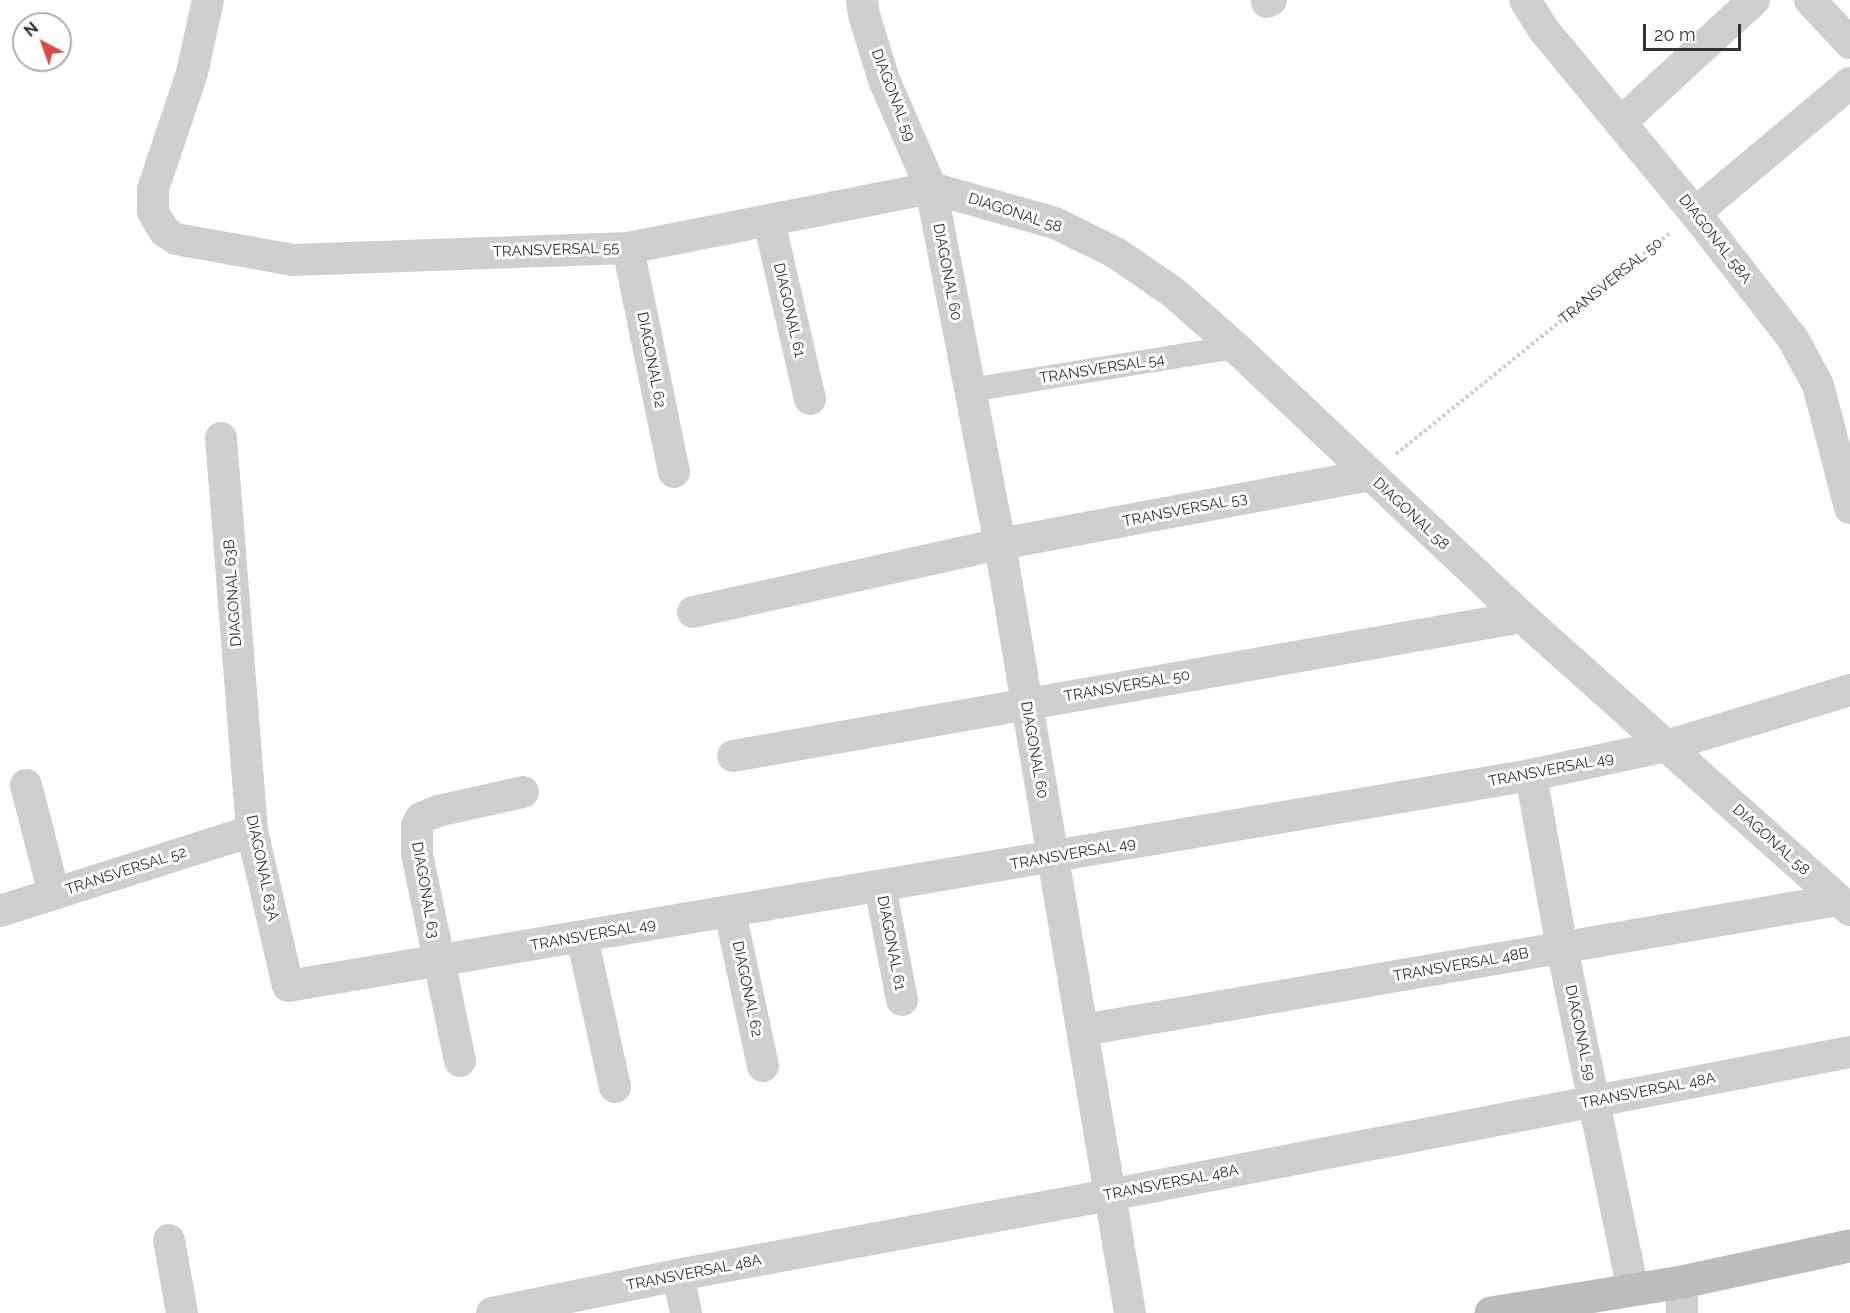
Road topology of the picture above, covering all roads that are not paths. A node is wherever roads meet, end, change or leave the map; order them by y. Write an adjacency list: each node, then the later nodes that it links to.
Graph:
1 (208, 0): 12 (street, TRANSVERSAL 55)
2 (862, 0): 9 (street, DIAGONAL 59)
3 (1525, 0): 8 (street, DIAGONAL 58A)
4 (1754, 0): 8 (street)
5 (1810, 0): 6 (street)
6 (1850, 43)
7 (1850, 83): 10 (street)
8 (1620, 123): 10 (street, DIAGONAL 58A)
9 (931, 188): 11 (street, TRANSVERSAL 55); 13 (street, DIAGONAL 58); 14 (street, DIAGONAL 60)
10 (1695, 213): 19 (street, DIAGONAL 58A)
11 (769, 221): 12 (street, TRANSVERSAL 55); 15 (street, DIAGONAL 61)
12 (628, 248): 17 (street, DIAGONAL 62)
13 (1235, 347): 14 (street, TRANSVERSAL 54); 18 (street, DIAGONAL 58)
14 (970, 390): 20 (street, DIAGONAL 60)
15 (810, 399)
16 (221, 438): 26 (street, DIAGONAL 63B)
17 (674, 472)
18 (1370, 475): 20 (street, TRANSVERSAL 53); 22 (street, DIAGONAL 58)
19 (1850, 508)
20 (1000, 544): 21 (street); 24 (street, DIAGONAL 60)
21 (693, 612)
22 (1522, 616): 24 (street, TRANSVERSAL 50); 25 (street, DIAGONAL 58)
23 (1850, 690): 25 (street, TRANSVERSAL 49)
24 (1026, 703): 27 (street, TRANSVERSAL 50); 32 (street, DIAGONAL 60)
25 (1666, 746): 28 (street, TRANSVERSAL 49); 35 (street, DIAGONAL 58)
26 (245, 748): 31 (street, DIAGONAL 63A)
27 (733, 756)
28 (1531, 775): 32 (street, TRANSVERSAL 49); 39 (street, DIAGONAL 59)
29 (26, 784): 34 (street)
30 (523, 792): 40 (street, DIAGONAL 63)
31 (252, 831): 34 (street, TRANSVERSAL 52); 41 (street, DIAGONAL 63A)
32 (1054, 857): 33 (street, TRANSVERSAL 49); 43 (street, DIAGONAL 60)
33 (880, 886): 37 (street, TRANSVERSAL 49); 42 (street, DIAGONAL 61)
34 (54, 894): 36 (street, TRANSVERSAL 52)
35 (1844, 905): 39 (street, TRANSVERSAL 48B)
36 (0, 911)
37 (730, 912): 38 (street, TRANSVERSAL 49); 46 (street, DIAGONAL 62)
38 (582, 937): 40 (street, TRANSVERSAL 49); 47 (street)
39 (1562, 948): 43 (street, TRANSVERSAL 48B); 48 (street, DIAGONAL 59)
40 (438, 961): 41 (street, TRANSVERSAL 49); 45 (street)
41 (288, 986)
42 (902, 1000)
43 (1083, 1030): 49 (street, DIAGONAL 60)
44 (1850, 1052): 48 (street, TRANSVERSAL 48A)
45 (460, 1061)
46 (763, 1066)
47 (615, 1087)
48 (1594, 1102): 49 (street, TRANSVERSAL 48A); 53 (street, DIAGONAL 59)
49 (1109, 1195): 52 (street, TRANSVERSAL 48A); 58 (street, DIAGONAL 60)
50 (169, 1240): 55 (street)
51 (1850, 1246): 54 (main road)
52 (678, 1275): 56 (street, TRANSVERSAL 48A); 57 (street)
53 (1633, 1290): 54 (main road); 59 (main road)
54 (1682, 1298)
55 (182, 1313)
56 (492, 1313)
57 (686, 1313)
58 (1130, 1313)
59 (1491, 1313)

